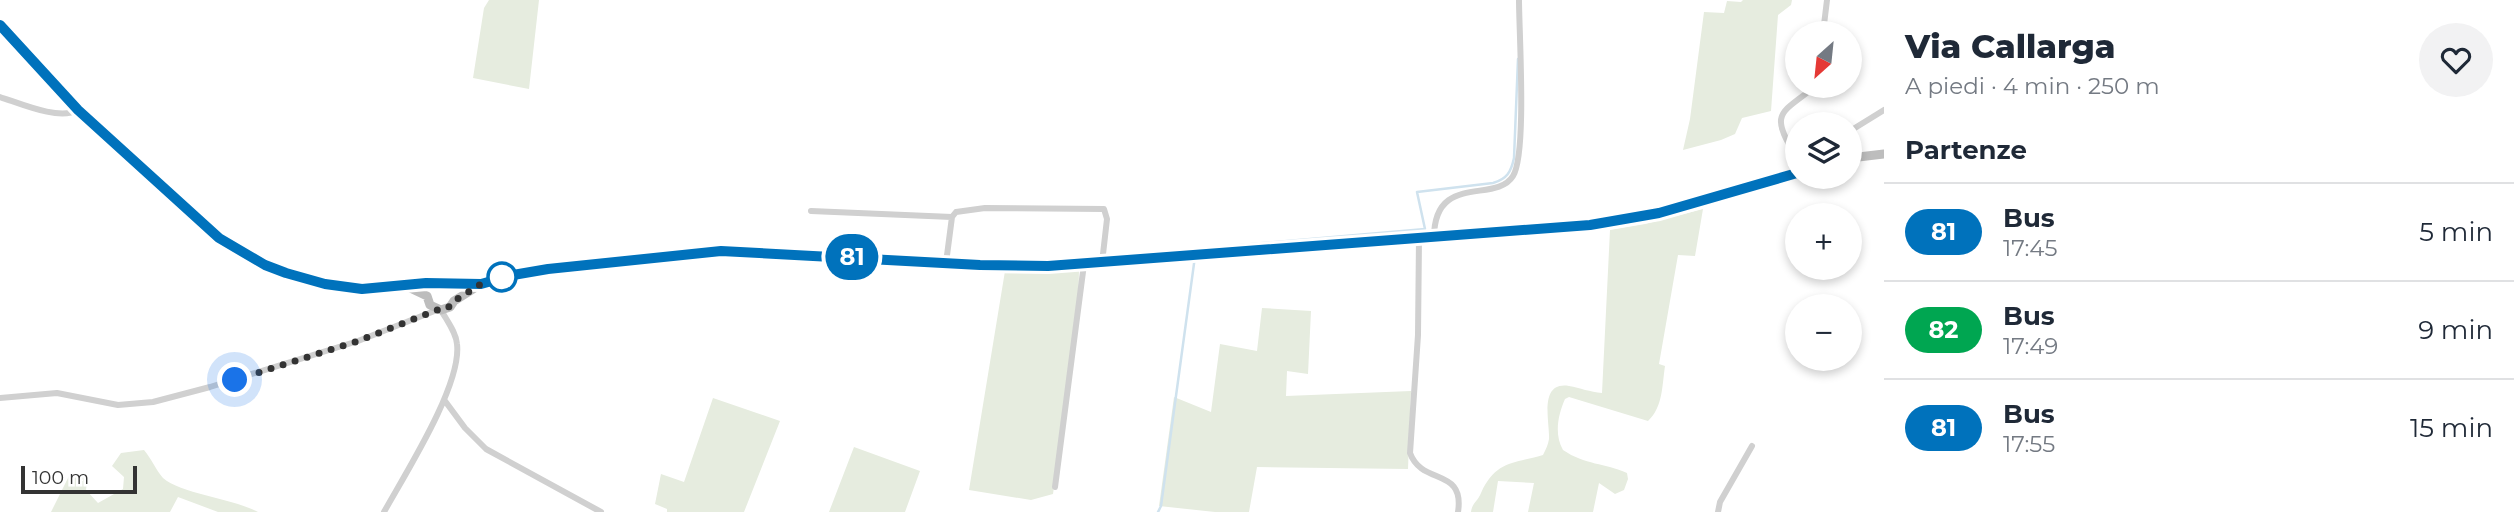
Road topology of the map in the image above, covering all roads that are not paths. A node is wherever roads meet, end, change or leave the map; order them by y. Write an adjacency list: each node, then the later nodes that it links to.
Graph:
1 (1519, 0): 16 (street)
2 (1827, 0): 3 (street)
3 (1824, 21)
4 (0, 25): 7 (street)
5 (0, 97): 7 (street)
6 (1799, 98): 10 (street)
7 (78, 110): 24 (street)
8 (1884, 110): 9 (street)
9 (1862, 124)
10 (1785, 135)
11 (1884, 154): 12 (street)
12 (1862, 157)
13 (1785, 176): 16 (street)
14 (811, 211): 15 (street)
15 (953, 218): 18 (street); 19 (street)
16 (1434, 238): 17 (street)
17 (1419, 239): 19 (street); 35 (street)
18 (946, 263): 20 (street); 22 (street)
19 (1102, 263): 20 (street)
20 (1084, 264): 32 (street)
21 (447, 284): 22 (street); 23 (street); 26 (street)
22 (481, 284): 26 (street)
23 (433, 285): 24 (street); 25 (street)
24 (406, 286): 25 (street)
25 (428, 299): 27 (street); 28 (street)
26 (454, 301): 27 (street)
27 (441, 310): 28 (street); 30 (street)
28 (421, 316): 29 (street)
29 (0, 398)
30 (445, 401): 33 (street); 34 (street)
31 (1752, 446): 36 (street)
32 (1055, 487)
33 (384, 512)
34 (601, 512)
35 (1458, 512)
36 (1718, 512)

